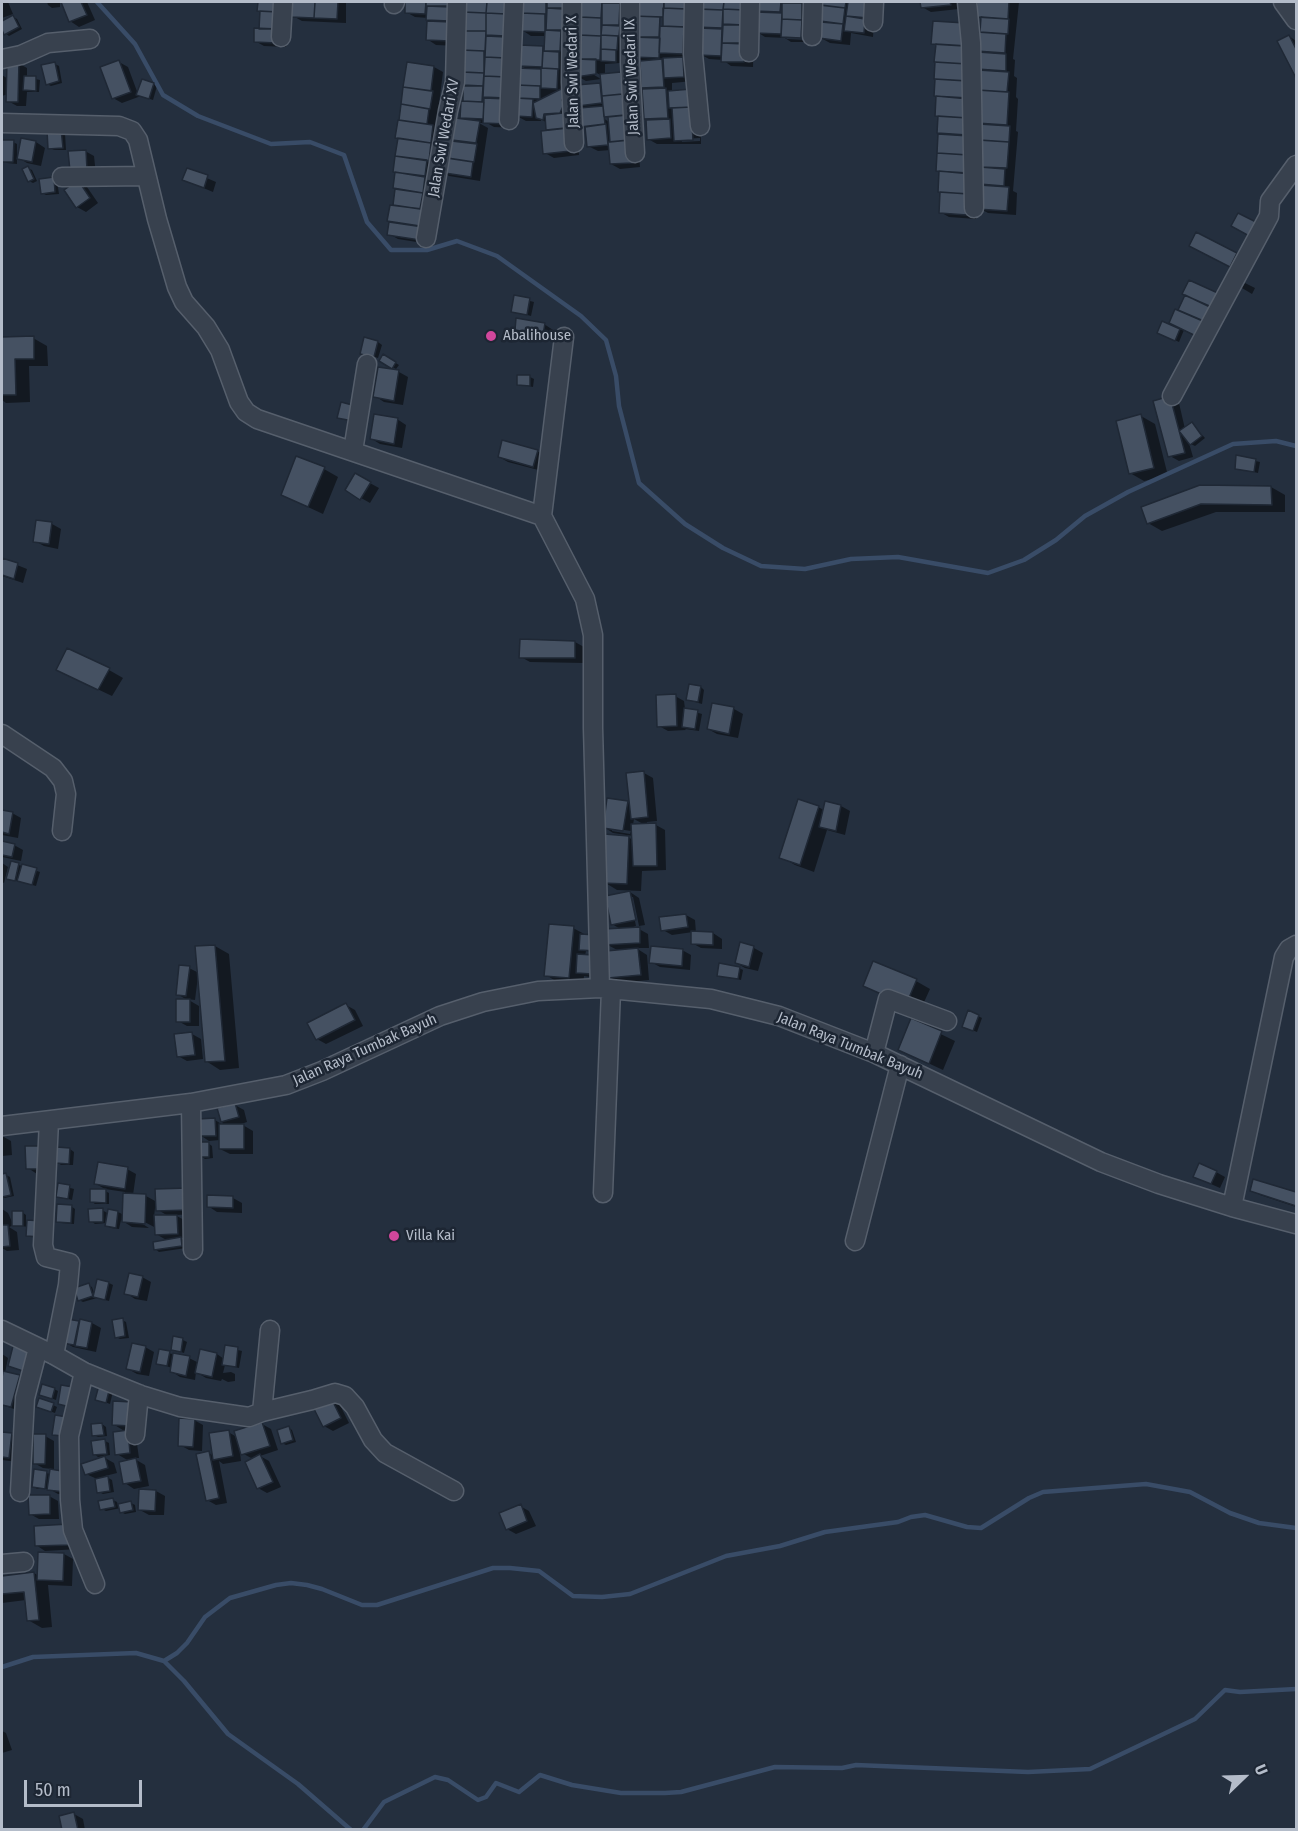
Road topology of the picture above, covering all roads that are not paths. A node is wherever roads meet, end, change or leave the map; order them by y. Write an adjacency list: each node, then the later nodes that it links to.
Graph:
1 (283, 2): 15 (street)
2 (457, 2): 28 (street, Jalan Swi Wedari XV)
3 (514, 2): 19 (street)
4 (572, 2): 22 (street, Jalan Swi Wedari X)
5 (630, 2): 23 (street, Jalan Swi Wedari IX)
6 (694, 2): 21 (street)
7 (750, 2): 17 (street)
8 (813, 2): 14 (street)
9 (874, 2): 13 (street)
10 (967, 2): 27 (street)
11 (1283, 2): 12 (street)
12 (1296, 20)
13 (873, 22)
14 (812, 36)
15 (281, 37)
16 (90, 39): 18 (street)
17 (749, 52)
18 (2, 59)
19 (509, 120)
20 (2, 123): 25 (street)
21 (700, 126)
22 (574, 143)
23 (635, 153)
24 (1296, 165): 31 (street)
25 (146, 176): 26 (street); 32 (street)
26 (62, 177)
27 (974, 208)
28 (426, 238)
29 (564, 337): 33 (street)
30 (367, 364): 32 (street)
31 (1172, 396)
32 (352, 451): 33 (street)
33 (542, 516): 37 (street)
34 (2, 734): 35 (street)
35 (62, 831)
36 (1296, 945): 45 (street)
37 (605, 989): 39 (street, Jalan Raya Tumbak Bayuh); 41 (street, Jalan Raya Tumbak Bayuh); 44 (street)
38 (947, 1021): 39 (street)
39 (874, 1053): 40 (street, Jalan Raya Tumbak Bayuh)
40 (900, 1065): 45 (street, Jalan Raya Tumbak Bayuh); 47 (street)
41 (190, 1103): 42 (street, Jalan Raya Tumbak Bayuh); 48 (street)
42 (49, 1121): 43 (street, Jalan Raya Tumbak Bayuh); 51 (street)
43 (2, 1126)
44 (603, 1193)
45 (1232, 1207): 46 (street, Jalan Raya Tumbak Bayuh)
46 (1296, 1224)
47 (855, 1241)
48 (193, 1250)
49 (2, 1330): 51 (street)
50 (270, 1330): 54 (street)
51 (46, 1351): 52 (street); 57 (street)
52 (84, 1372): 53 (street); 60 (street)
53 (139, 1394): 54 (street); 55 (street)
54 (262, 1412): 56 (street)
55 (135, 1435)
56 (454, 1491)
57 (20, 1492)
58 (24, 1562): 59 (street)
59 (2, 1564)
60 (95, 1584)

